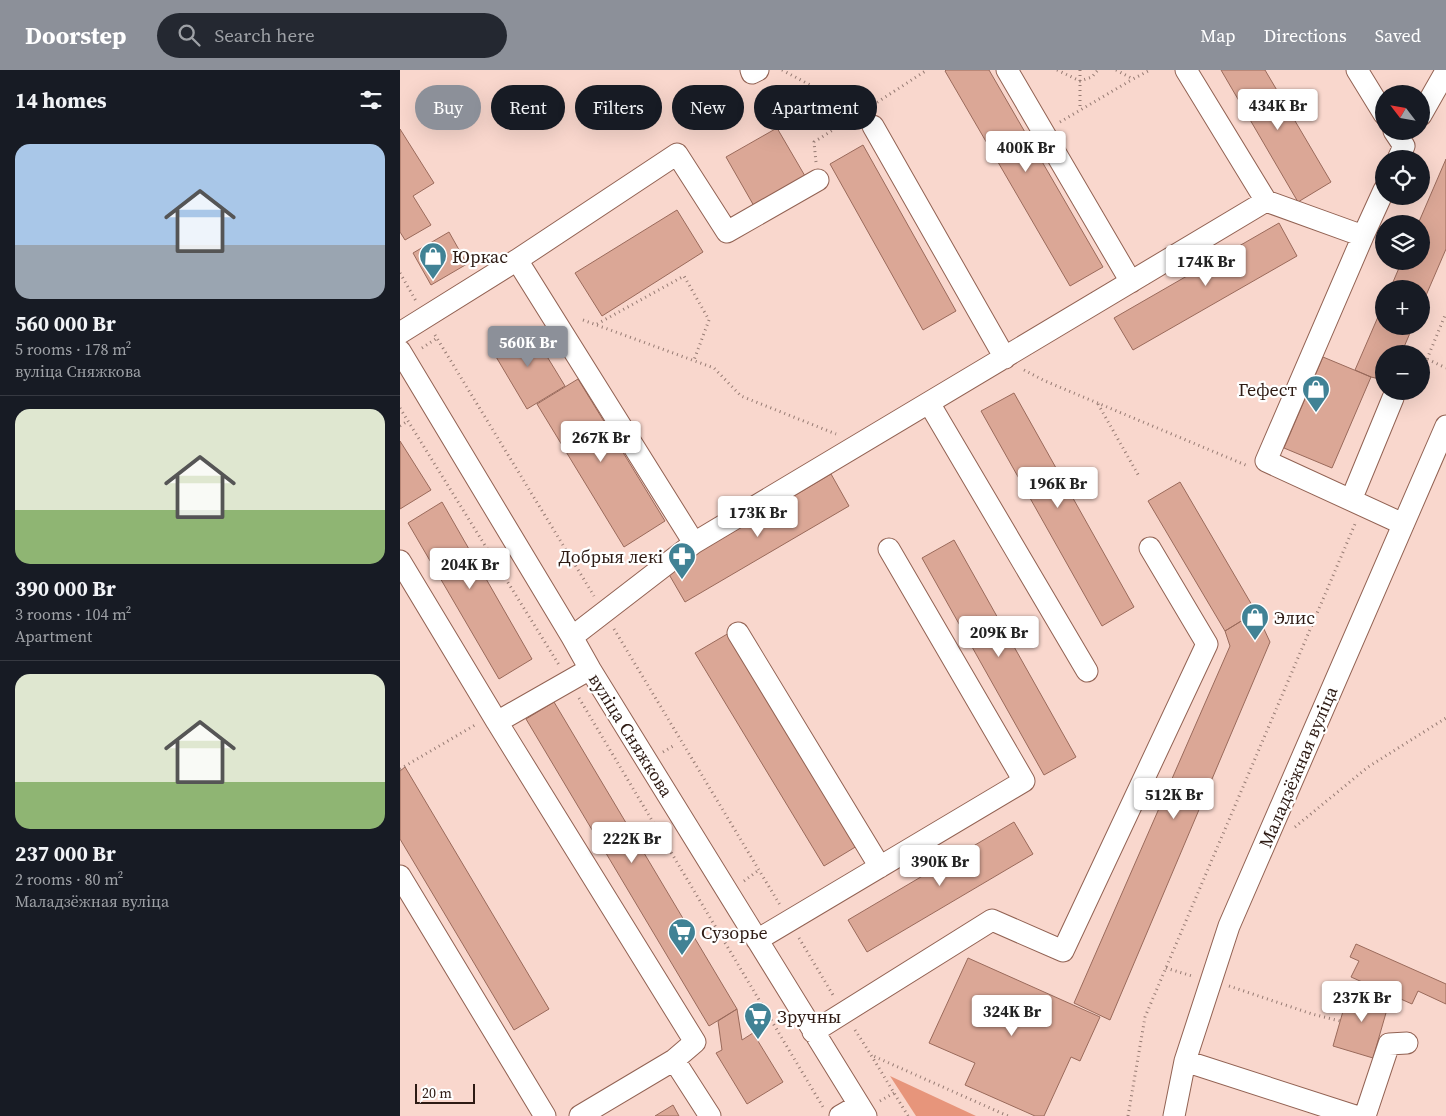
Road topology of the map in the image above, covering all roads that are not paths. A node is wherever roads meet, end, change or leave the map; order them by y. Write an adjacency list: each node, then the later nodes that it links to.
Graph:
1 (751, 70): 2 (street)
2 (758, 70)
3 (1007, 70): 15 (street)
4 (1186, 70): 11 (street)
5 (1357, 70): 7 (street)
6 (1446, 72): 8 (street)
7 (1375, 99)
8 (1430, 100)
9 (875, 130): 18 (street)
10 (818, 180): 14 (street)
11 (1266, 201): 13 (street); 15 (street)
12 (1377, 205): 13 (street)
13 (1363, 236): 22 (street)
14 (517, 260): 16 (street); 24 (street)
15 (1131, 282): 18 (street)
16 (400, 333)
17 (400, 351): 29 (street, вуліца Сняжкова)
18 (1005, 358): 20 (street)
19 (1392, 400): 22 (street)
20 (929, 403): 24 (street); 31 (street)
21 (1443, 438): 23 (street, Маладзёжная вуліца)
22 (1351, 500): 23 (street)
23 (1402, 524): 39 (street, Маладзёжная вуліца)
24 (694, 543): 29 (street)
25 (1150, 548): 36 (street)
26 (889, 549): 33 (street)
27 (400, 561): 32 (street)
28 (738, 633): 33 (street)
29 (572, 637): 30 (street, вуліца Сняжкова)
30 (590, 668): 32 (street); 35 (street, вуліца Сняжкова)
31 (1087, 671)
32 (495, 719): 38 (street)
33 (880, 867): 35 (street)
34 (400, 876): 42 (street)
35 (757, 940): 36 (street, вуліца Сняжкова)
36 (813, 1032): 40 (street, вуліца Сняжкова)
37 (1407, 1043): 47 (street)
38 (674, 1060): 43 (street); 44 (street)
39 (1185, 1060): 45 (street, Маладзёжная вуліца); 46 (street)
40 (862, 1110): 41 (street)
41 (832, 1113)
42 (545, 1116)
43 (580, 1116)
44 (710, 1116)
45 (1174, 1116)
46 (1355, 1116)
47 (1365, 1116)

